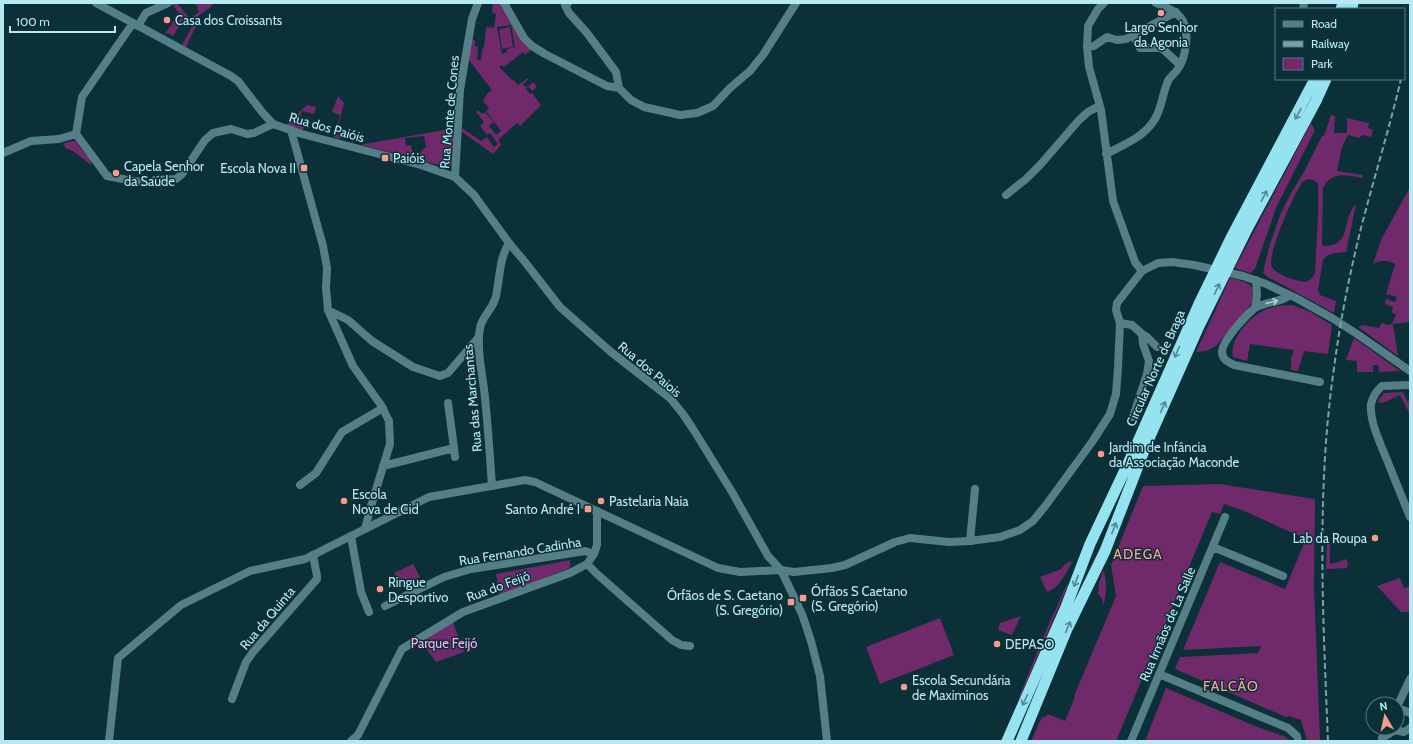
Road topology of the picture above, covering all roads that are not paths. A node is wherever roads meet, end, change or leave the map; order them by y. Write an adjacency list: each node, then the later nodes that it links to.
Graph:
1 (96, 3): 10 (street, Rua dos Paióis)
2 (168, 3): 10 (street)
3 (478, 3): 23 (street, Rua Monte de Cones)
4 (504, 3): 16 (street)
5 (568, 3): 16 (street)
6 (796, 3): 16 (street)
7 (1104, 3): 12 (street)
8 (1156, 3): 9 (street)
9 (1176, 12): 11 (street); 13 (street)
10 (136, 24): 18 (street, Rua dos Paióis); 20 (street)
11 (1134, 36): 12 (street); 13 (street)
12 (1087, 47): 17 (street)
13 (1180, 64): 22 (street)
14 (1314, 80): 71 (highway, Circular Norte de Braga, one-way to 71)
15 (1325, 80): 72 (highway, Circular Norte de Braga, one-way to 15)
16 (619, 88)
17 (1099, 106): 22 (street); 24 (street)
18 (273, 124): 19 (street, Rua dos Paióis); 20 (street)
19 (291, 130): 23 (street, Rua dos Paióis); 30 (street)
20 (76, 134): 21 (street)
21 (3, 153)
22 (1106, 154): 26 (street)
23 (455, 177): 25 (street, Rua dos Paióis)
24 (1006, 195)
25 (508, 243): 33 (street, Rua das Marchantas); 57 (street, Rua dos Paiois)
26 (1142, 271): 27 (street); 31 (street)
27 (1256, 280): 28 (street); 29 (street)
28 (1292, 297): 29 (street, one-way to 28); 35 (street)
29 (1255, 308): 36 (street)
30 (328, 310): 33 (street); 39 (street)
31 (1120, 323): 32 (street); 52 (street)
32 (1142, 334): 34 (street); 40 (street)
33 (478, 338): 45 (street, Rua das Marchantas)
34 (1157, 347)
35 (1410, 371)
36 (1320, 382)
37 (1410, 385): 49 (street)
38 (448, 403): 41 (street)
39 (383, 408): 43 (street); 44 (street)
40 (1134, 417)
41 (454, 448): 42 (street); 43 (street)
42 (455, 457)
43 (384, 466): 50 (street)
44 (300, 485)
45 (492, 486): 47 (street); 50 (street)
46 (975, 489): 52 (street)
47 (597, 511): 54 (street, Rua do Feijó); 57 (street)
48 (1226, 517): 53 (street, Rua Irmãos de La Salle)
49 (1410, 517)
50 (365, 528): 51 (street)
51 (351, 536): 55 (street); 60 (street)
52 (970, 541): 57 (street)
53 (1213, 547): 58 (street); 62 (street, Rua Irmãos de La Salle)
54 (594, 554): 56 (street, Rua do Feijó); 59 (street, Rua Fernando Cadinha)
55 (313, 555): 65 (street, Rua da Quinta); 68 (street)
56 (587, 564): 61 (street); 69 (street, Rua do Feijó)
57 (781, 570): 70 (street, Rua dos Paiois)
58 (1283, 576)
59 (385, 606)
60 (369, 612)
61 (690, 646)
62 (1159, 674): 73 (street, Rua Irmãos de La Salle); 74 (street)
63 (1410, 679): 64 (street)
64 (1402, 696)
65 (232, 699)
66 (1391, 736): 67 (street)
67 (1381, 740)
68 (109, 741)
69 (352, 741)
70 (827, 741)
71 (1007, 741)
72 (1021, 741)
73 (1131, 741)
74 (1298, 741)

